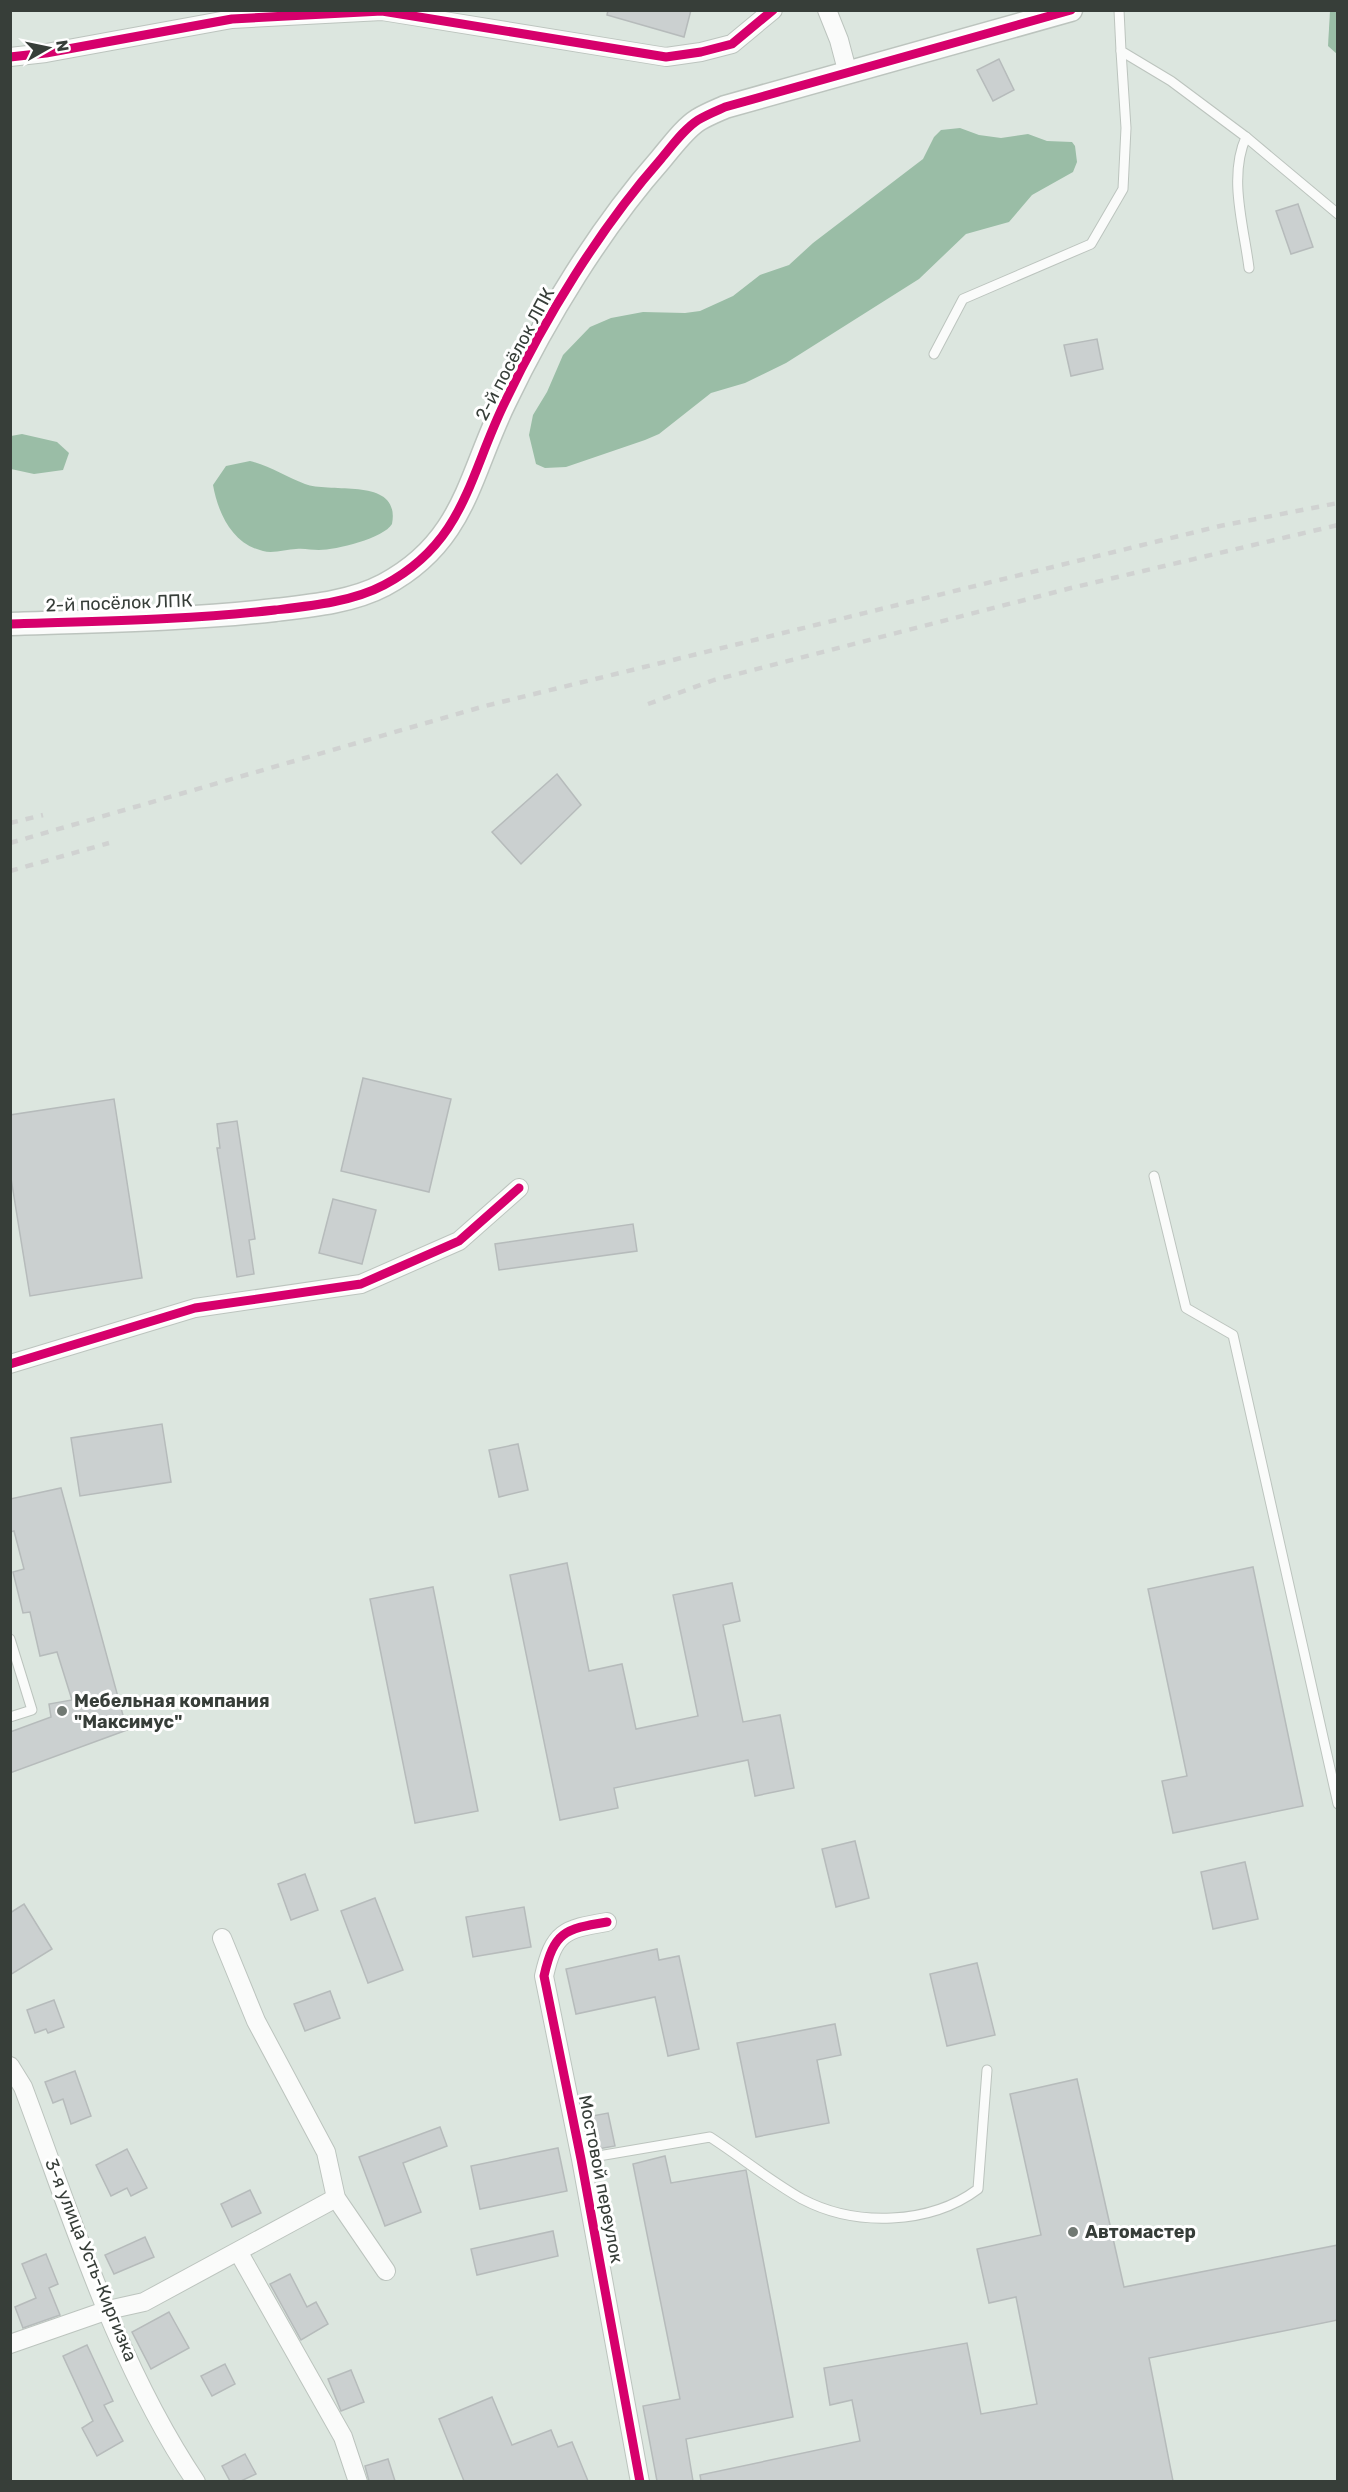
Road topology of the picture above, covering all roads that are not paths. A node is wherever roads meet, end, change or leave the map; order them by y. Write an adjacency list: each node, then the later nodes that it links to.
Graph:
1 (773, 10): 5 (street)
2 (827, 10): 8 (street)
3 (1071, 10): 8 (street, 2-й посёлок ЛПК)
4 (1119, 10): 6 (lane)
5 (275, 14): 7 (street)
6 (1121, 51): 9 (lane); 12 (lane)
7 (10, 57)
8 (848, 74): 13 (street, 2-й посёлок ЛПК)
9 (1246, 137): 10 (lane); 11 (lane)
10 (1338, 214)
11 (1249, 268)
12 (934, 354)
13 (10, 624)
14 (1154, 1176): 19 (lane)
15 (519, 1188): 16 (street)
16 (10, 1365)
17 (10, 1640): 18 (lane)
18 (10, 1717)
19 (1338, 1804)
20 (608, 1922): 24 (street, Мостовой переулок)
21 (222, 1938): 25 (street)
22 (10, 2066): 28 (street, 3-я улица Усть-Киргизка)
23 (987, 2070): 24 (lane)
24 (581, 2159): 32 (street, Мостовой переулок)
25 (336, 2198): 26 (street); 27 (street)
26 (239, 2253): 28 (street); 31 (street)
27 (386, 2271)
28 (108, 2310): 29 (street); 30 (street, 3-я улица Усть-Киргизка)
29 (10, 2344)
30 (196, 2481)
31 (358, 2481)
32 (640, 2481)

